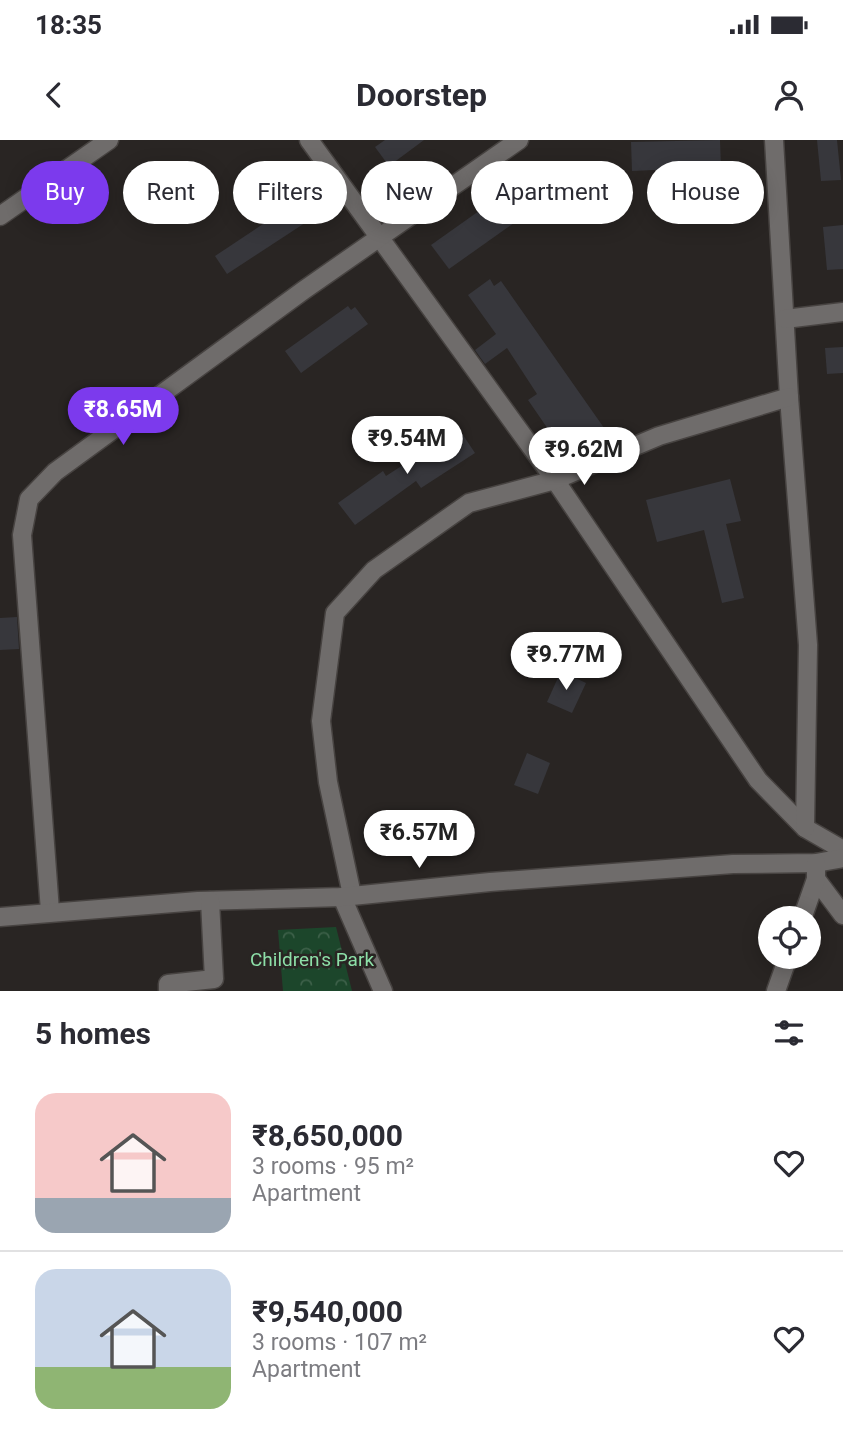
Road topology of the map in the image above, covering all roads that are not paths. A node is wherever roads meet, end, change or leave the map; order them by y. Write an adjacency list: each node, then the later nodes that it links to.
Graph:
1 (109, 140): 5 (street)
2 (309, 140): 6 (street)
3 (519, 140): 6 (street)
4 (774, 140): 8 (street)
5 (0, 216)
6 (381, 237): 10 (street); 18 (street)
7 (843, 312): 8 (street)
8 (785, 318): 9 (street)
9 (789, 397): 10 (street); 11 (street)
10 (555, 480): 11 (street); 15 (street)
11 (805, 828): 12 (street)
12 (843, 850)
13 (843, 858): 14 (street)
14 (816, 871): 15 (street); 17 (street); 19 (street)
15 (347, 896): 16 (street); 23 (street)
16 (210, 901): 18 (street); 22 (street)
17 (806, 906)
18 (50, 911): 20 (street)
19 (843, 915)
20 (0, 917)
21 (784, 969): 24 (street)
22 (168, 991)
23 (383, 991)
24 (776, 991)

